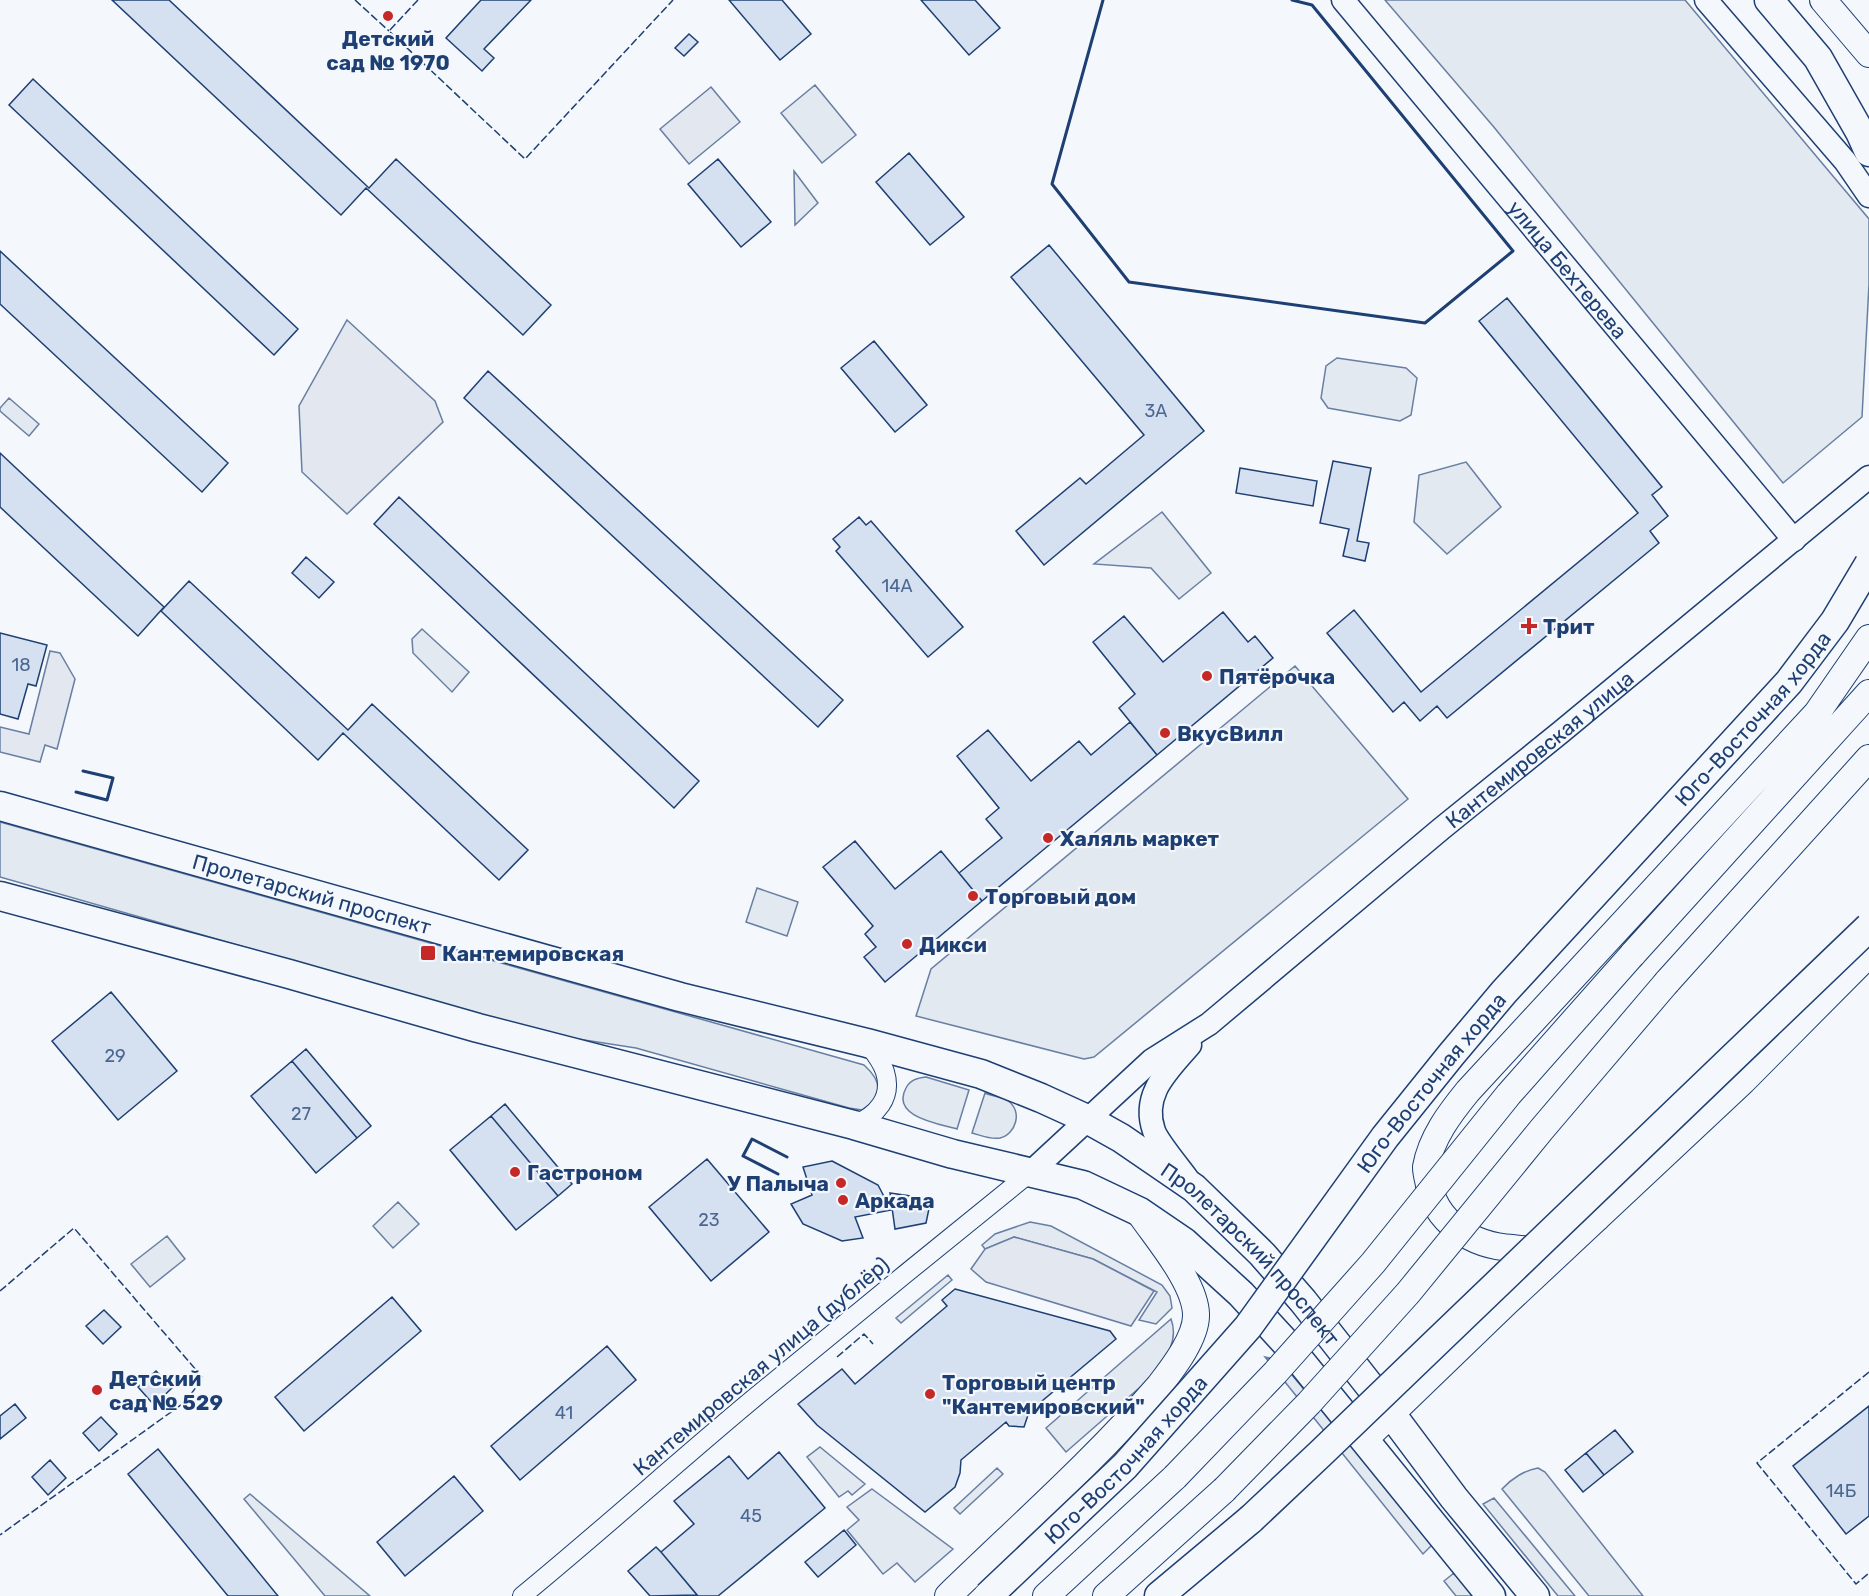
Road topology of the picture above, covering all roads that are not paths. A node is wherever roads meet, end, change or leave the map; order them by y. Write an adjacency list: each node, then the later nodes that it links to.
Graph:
1 (1343, 0): 12 (street, улица Бехтерева)
2 (1706, 0): 8 (street)
3 (1769, 0): 6 (main road)
4 (1823, 0): 5 (main road)
5 (1869, 54)
6 (1818, 58): 7 (main road); 8 (main road)
7 (1869, 121)
8 (1857, 156): 9 (street); 10 (street)
9 (1869, 184)
10 (1869, 196)
11 (1869, 477): 12 (street, Кантемировская улица)
12 (1794, 540): 21 (street, Кантемировская улица)
13 (1869, 564): 33 (main road, Юго-Восточная хорда, bridge)
14 (1869, 638): 28 (main road)
15 (1869, 693): 34 (main road, bridge)
16 (1869, 758): 35 (main road, bridge)
17 (0, 806): 22 (main road, Пролетарский проспект)
18 (0, 896): 24 (main road, Пролетарский проспект)
19 (1869, 927): 36 (main road, bridge)
20 (1869, 954): 28 (main road)
21 (1209, 1024): 23 (street, Кантемировская улица); 26 (street, Кантемировская улица)
22 (867, 1043): 23 (main road, Пролетарский проспект); 24 (street)
23 (1087, 1119): 25 (street, Кантемировская улица); 26 (main road, Пролетарский проспект)
24 (854, 1125): 25 (main road, Пролетарский проспект)
25 (1030, 1172): 27 (main road, Пролетарский проспект); 31 (street, Кантемировская улица (дублёр))
26 (1194, 1188): 29 (main road, Пролетарский проспект)
27 (1140, 1212): 30 (main road, Пролетарский проспект); 32 (main road)
28 (1597, 1218): 29 (main road)
29 (1392, 1414): 30 (main road); 38 (main road, Пролетарский проспект)
30 (1364, 1440): 37 (main road, Пролетарский проспект)
31 (522, 1596)
32 (948, 1596)
33 (988, 1596)
34 (1046, 1596)
35 (1106, 1596)
36 (1159, 1596)
37 (1491, 1596)
38 (1535, 1596)

